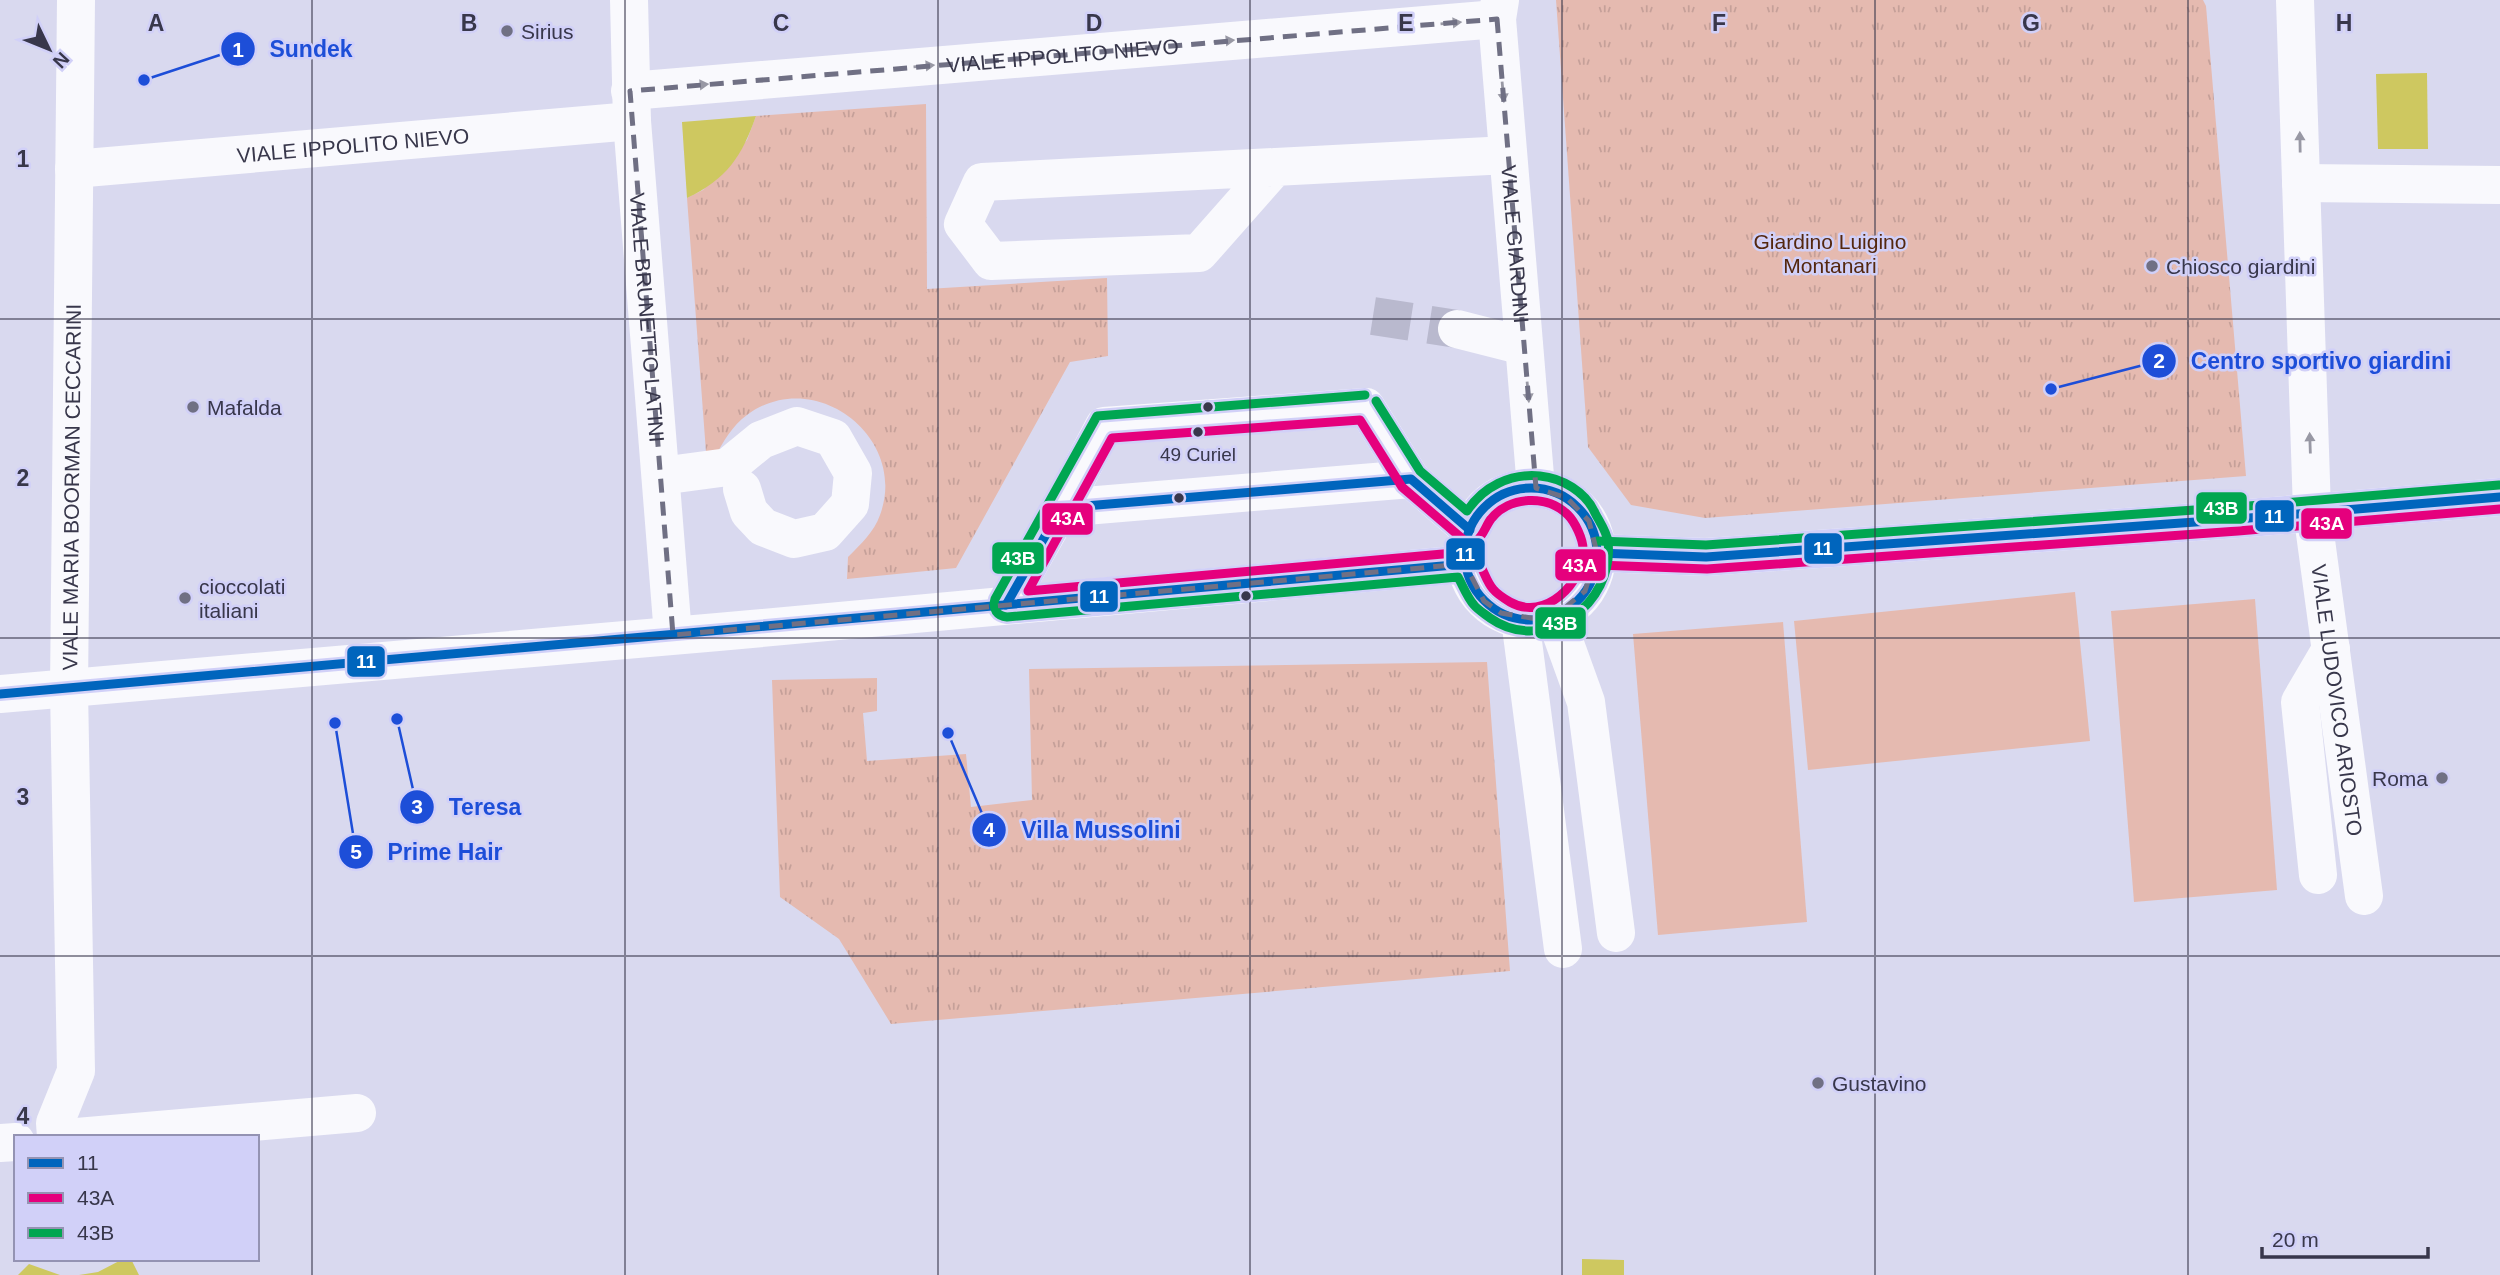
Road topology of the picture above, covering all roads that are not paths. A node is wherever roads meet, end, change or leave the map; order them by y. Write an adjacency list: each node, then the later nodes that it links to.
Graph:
1 (76, 0): 8 (street, VIALE MARIA BOORMAN CECCARINI)
2 (629, 0): 5 (street, VIALE BRUNETTO LATINI)
3 (2295, 0): 9 (street, VIALE LUDOVICO ARIOSTO, one-way to 3)
4 (1498, 9): 5 (street, VIALE IPPOLITO NIEVO, one-way to 4); 6 (street, VIALE GIARDINI, one-way to 6)
5 (631, 106): 8 (street, VIALE IPPOLITO NIEVO); 13 (street, VIALE BRUNETTO LATINI)
6 (1508, 155): 7 (street); 12 (street, VIALE GIARDINI)
7 (1275, 167): 7 (street)
8 (74, 169): 26 (street, VIALE MARIA BOORMAN CECCARINI)
9 (2301, 183): 10 (street); 19 (street, VIALE LUDOVICO ARIOSTO, one-way to 9)
10 (2500, 185)
11 (1457, 329): 12 (street)
12 (1524, 346): 15 (street, VIALE GIARDINI, one-way to 15)
13 (661, 476): 16 (street); 24 (street, VIALE BRUNETTO LATINI)
14 (1411, 479): 18 (street); 18 (street); 20 (street)
15 (1536, 488): 20 (street); 21 (street)
16 (742, 489)
17 (2500, 497): 19 (street)
18 (1061, 508): 22 (street)
19 (2312, 511): 21 (street); 25 (street, VIALE LUDOVICO ARIOSTO)
20 (1467, 547): 22 (street); 23 (street)
21 (1597, 552): 23 (street)
22 (1006, 605): 24 (street)
23 (1537, 617): 30 (street); 31 (street)
24 (673, 635): 26 (street)
25 (2331, 649): 28 (street); 29 (street, VIALE LUDOVICO ARIOSTO)
26 (69, 689): 27 (street); 33 (street, VIALE MARIA BOORMAN CECCARINI)
27 (0, 694)
28 (2318, 875)
29 (2364, 896)
30 (1616, 933)
31 (1563, 949)
32 (357, 1113): 34 (street)
33 (56, 1135)
34 (100, 1135)

